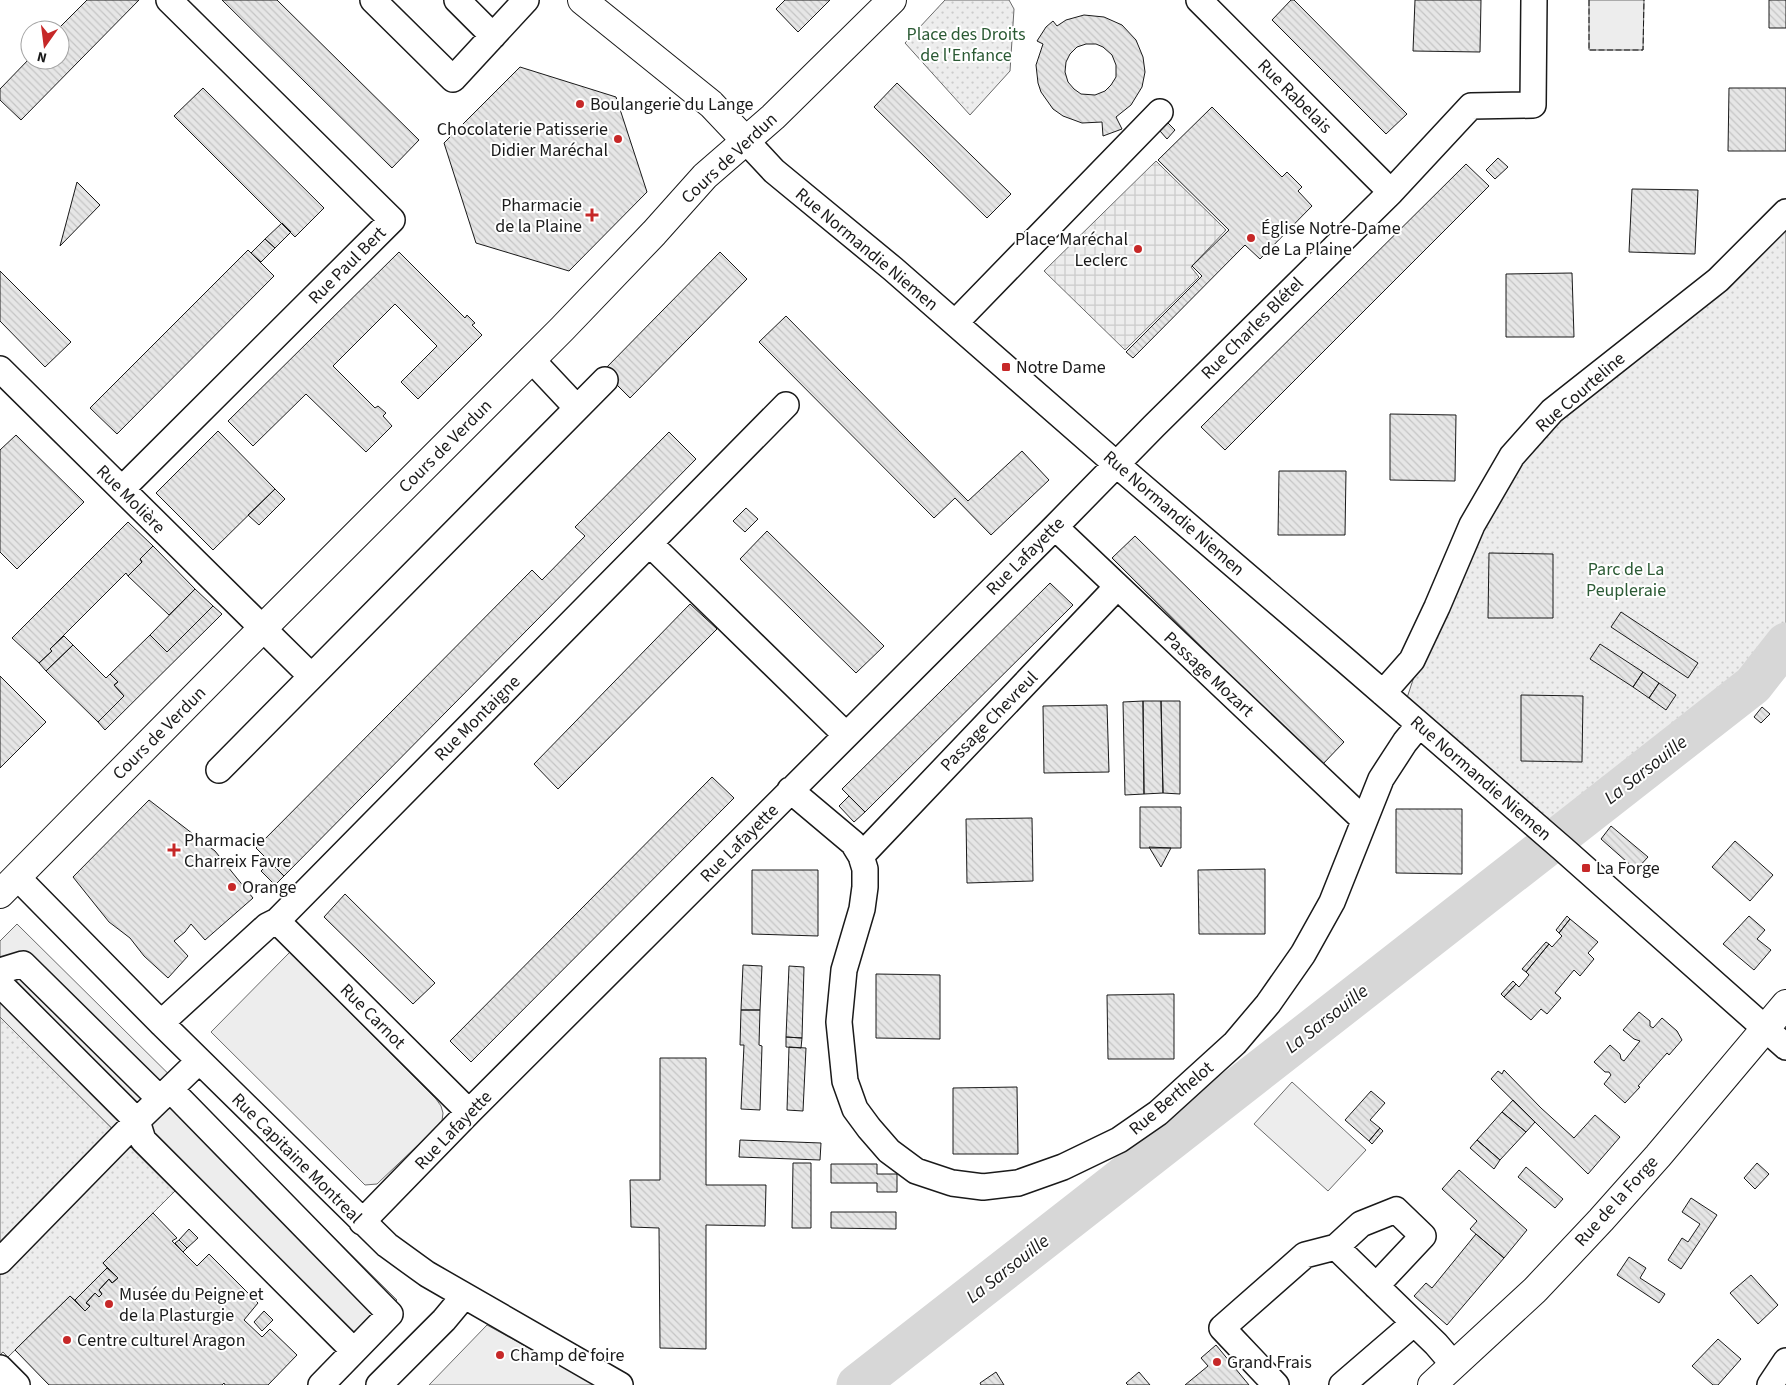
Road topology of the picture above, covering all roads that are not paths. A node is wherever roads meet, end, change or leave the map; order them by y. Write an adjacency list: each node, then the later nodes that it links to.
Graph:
1 (169, 0): 21 (street, Rue Paul Bert)
2 (373, 0): 9 (street)
3 (457, 0): 9 (street)
4 (526, 0): 9 (street)
5 (582, 0): 11 (main road, Rue Normandie Niemen)
6 (892, 0): 11 (main road, Cours de Verdun)
7 (1199, 0): 12 (street, Rue Rabelais)
8 (1534, 0): 12 (street, Rue Charles Blétel)
9 (493, 36)
10 (1160, 112): 14 (street)
11 (746, 141): 14 (street, Rue Normandie Niemen); 15 (main road, Cours de Verdun)
12 (1391, 192): 20 (street, Rue Charles Blétel)
13 (1786, 212): 27 (street, Rue Courteline)
14 (954, 323): 20 (street, Rue Normandie Niemen)
15 (531, 359): 19 (street); 25 (main road, Cours de Verdun)
16 (3, 379): 21 (street, Rue Molière)
17 (605, 380): 19 (street)
18 (786, 405): 23 (street, Rue Montaigne)
19 (577, 408): 26 (street)
20 (1116, 464): 22 (street, Rue Lafayette); 27 (street, Rue Normandie Niemen)
21 (122, 489): 25 (street, Rue Molière)
22 (1055, 528): 24 (street, Passage Mozart); 29 (street, Rue Lafayette)
23 (650, 544): 29 (street); 35 (street, Rue Montaigne)
24 (1117, 586): 32 (street, Passage Mozart); 33 (street, Passage Chevreul)
25 (263, 628): 26 (street, Rue Molière); 34 (main road, Cours de Verdun)
26 (312, 676): 30 (street)
27 (1383, 693): 28 (street, Rue Normandie Niemen)
28 (1419, 725): 32 (street, Rue Berthelot); 40 (street, Rue Normandie Niemen)
29 (846, 735): 31 (street, Rue Lafayette)
30 (219, 770)
31 (790, 790): 33 (street, Rue Berthelot); 44 (street, Rue Lafayette)
32 (1364, 820): 33 (street, Rue Berthelot)
33 (861, 856)
34 (9, 886): 39 (street, Rue Capitaine Montreal)
35 (277, 921): 39 (street, Rue Montaigne); 44 (street, Rue Carnot)
36 (0, 971): 43 (street)
37 (0, 984): 45 (street)
38 (1786, 1004): 40 (main road, Rue de la Forge)
39 (161, 1023): 42 (street, Rue Capitaine Montreal)
40 (1766, 1028): 41 (street, Rue Normandie Niemen); 54 (main road, Rue de la Forge)
41 (1786, 1047)
42 (199, 1061): 43 (street); 46 (street, Rue Capitaine Montreal)
43 (165, 1094): 45 (street); 52 (street)
44 (469, 1112): 46 (street, Rue Lafayette)
45 (137, 1121): 48 (street); 52 (street)
46 (362, 1222): 50 (street, Rue Capitaine Montreal)
47 (1336, 1246): 49 (street); 49 (street); 60 (street)
48 (0, 1262)
49 (1376, 1286): 51 (street)
50 (464, 1296): 58 (street); 59 (street, Rue Capitaine Montreal)
51 (1414, 1322): 54 (street); 61 (street)
52 (354, 1351): 57 (street)
53 (1786, 1361): 63 (street)
54 (1454, 1365): 62 (main road, Rue de la Forge)
55 (0, 1368): 56 (street)
56 (17, 1385)
57 (321, 1385)
58 (380, 1385)
59 (620, 1385)
60 (1276, 1385)
61 (1342, 1385)
62 (1432, 1385)
63 (1770, 1385)

